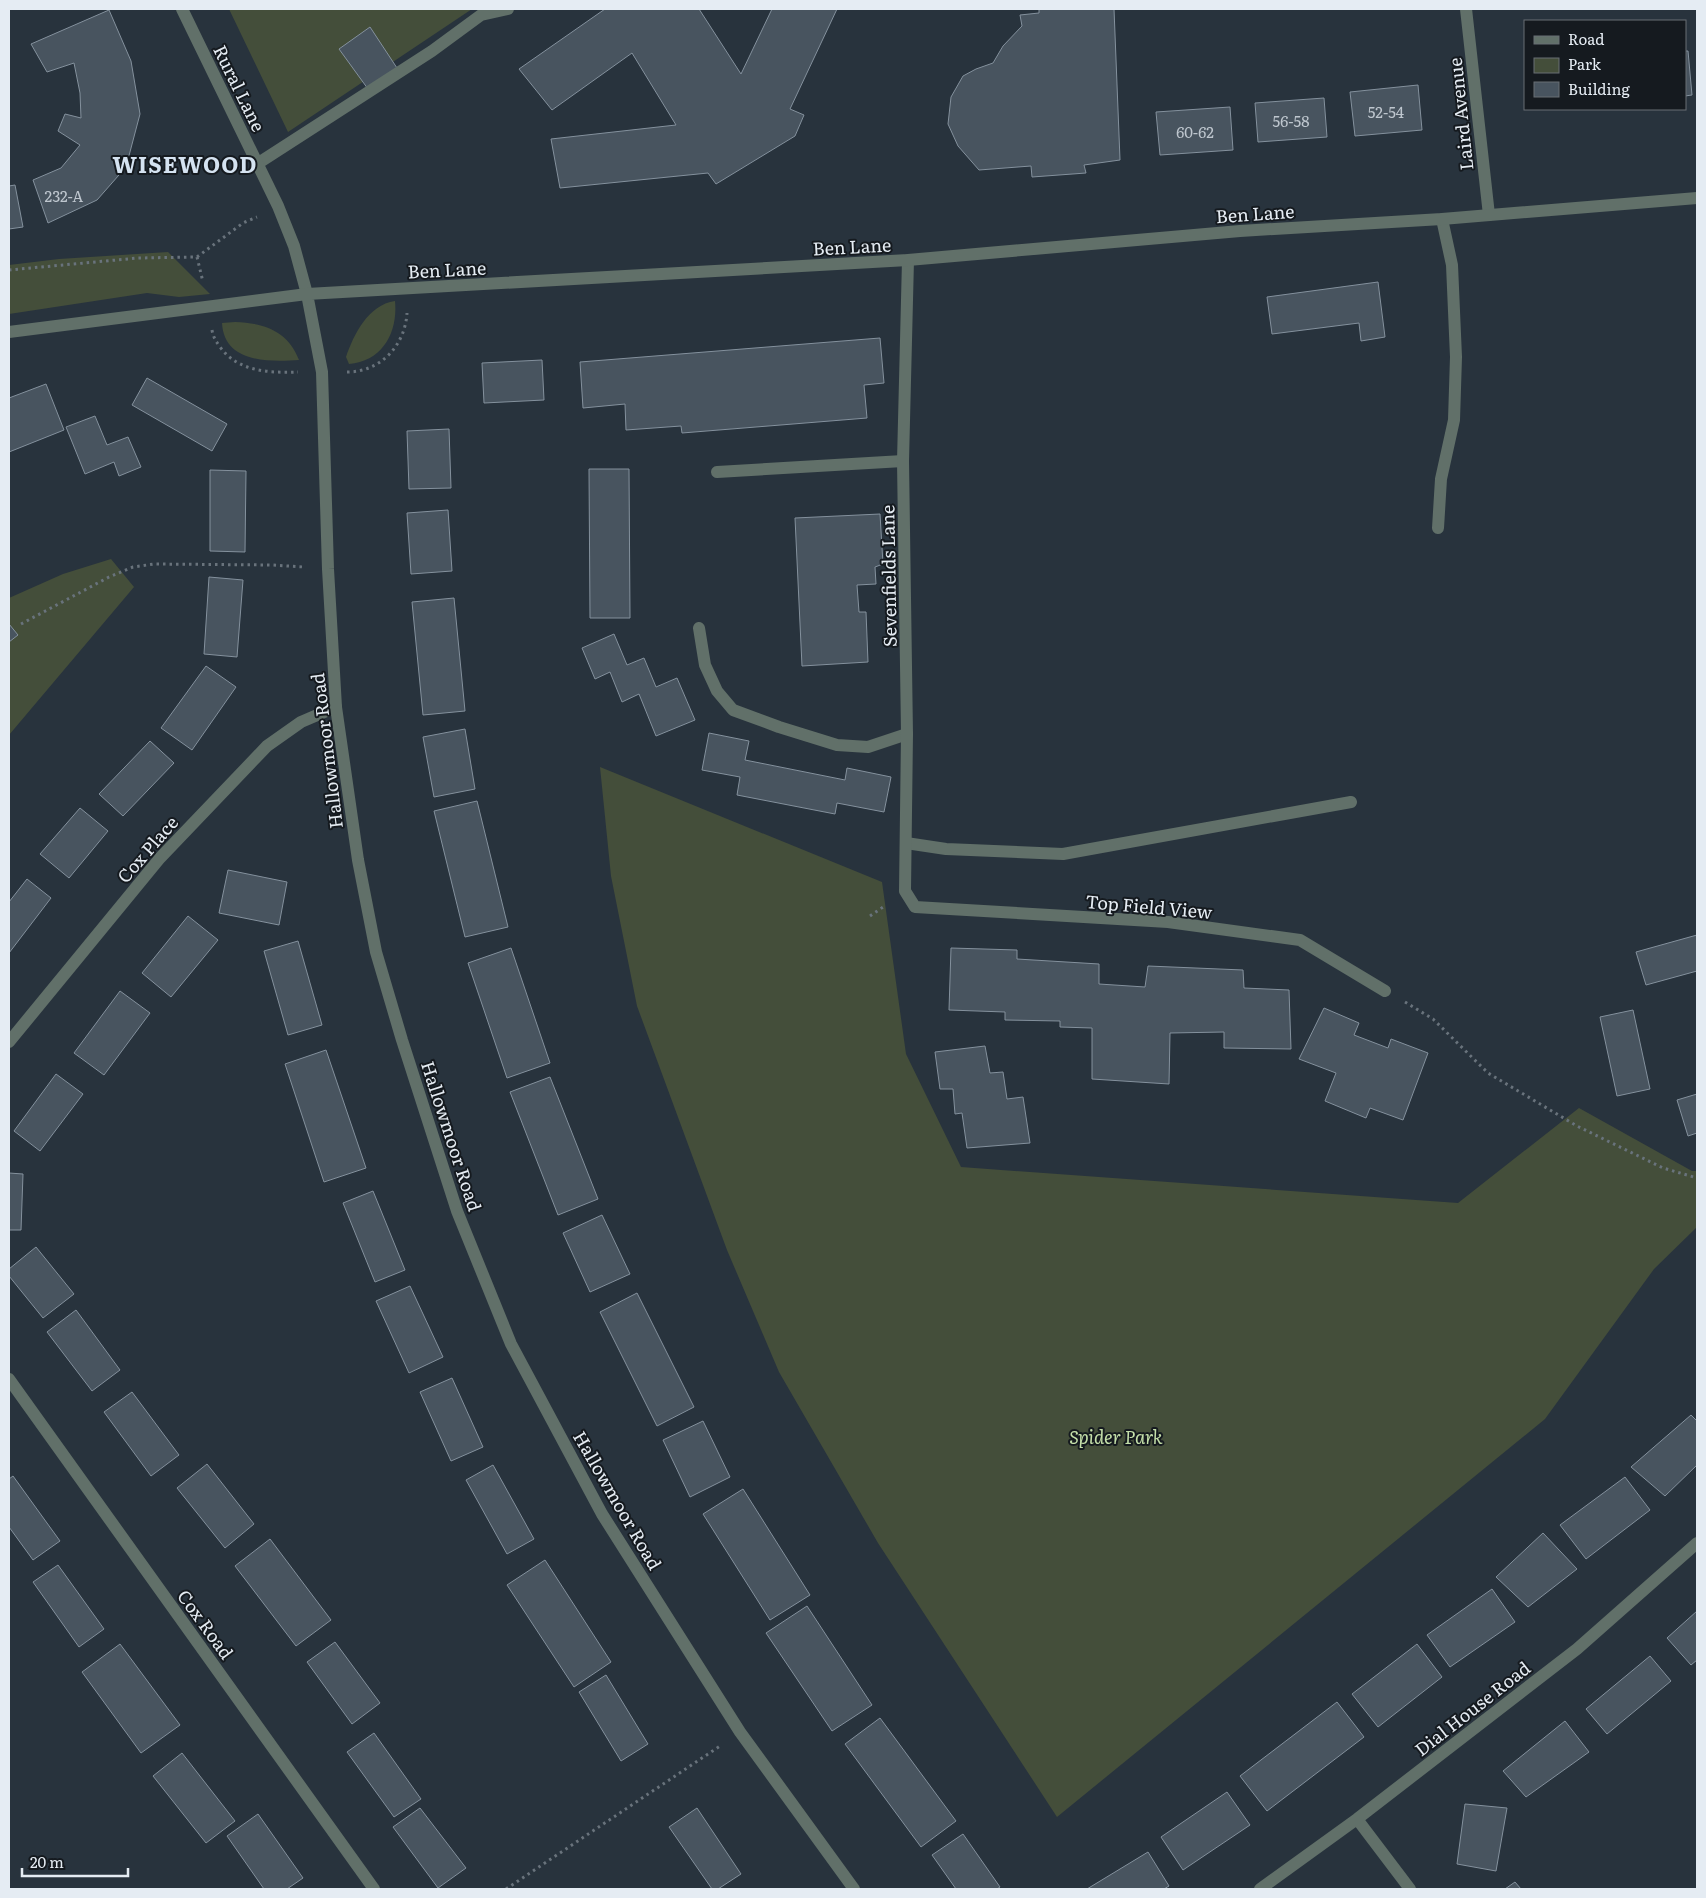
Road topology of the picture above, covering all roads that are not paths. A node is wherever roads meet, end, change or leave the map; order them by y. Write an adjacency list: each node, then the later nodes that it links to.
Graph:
1 (182, 9): 4 (street, Rural Lane)
2 (508, 9): 4 (street)
3 (1466, 9): 6 (street, Laird Avenue)
4 (256, 164): 9 (street, Rural Lane)
5 (1697, 198): 6 (street, Ben Lane)
6 (1489, 215): 7 (street, Ben Lane)
7 (1442, 219): 8 (street, Ben Lane); 13 (street)
8 (908, 260): 9 (street, Ben Lane); 11 (street, Sevenfields Lane)
9 (307, 294): 10 (street, Ben Lane); 15 (street, Hallowmoor Road)
10 (9, 332)
11 (904, 461): 12 (street); 16 (street, Sevenfields Lane)
12 (717, 472)
13 (1438, 528)
14 (699, 628): 16 (street)
15 (336, 707): 21 (street, Cox Place); 26 (street, Hallowmoor Road)
16 (907, 734): 18 (street, Sevenfields Lane)
17 (1351, 802): 18 (street)
18 (906, 842): 19 (street, Sevenfields Lane)
19 (905, 892): 20 (street, Top Field View)
20 (1385, 991)
21 (9, 1042)
22 (9, 1380): 25 (street, Cox Road)
23 (1697, 1543): 24 (street, Dial House Road)
24 (1358, 1819): 27 (street, Dial House Road); 28 (street)
25 (374, 1889)
26 (854, 1889)
27 (1260, 1889)
28 (1410, 1889)

